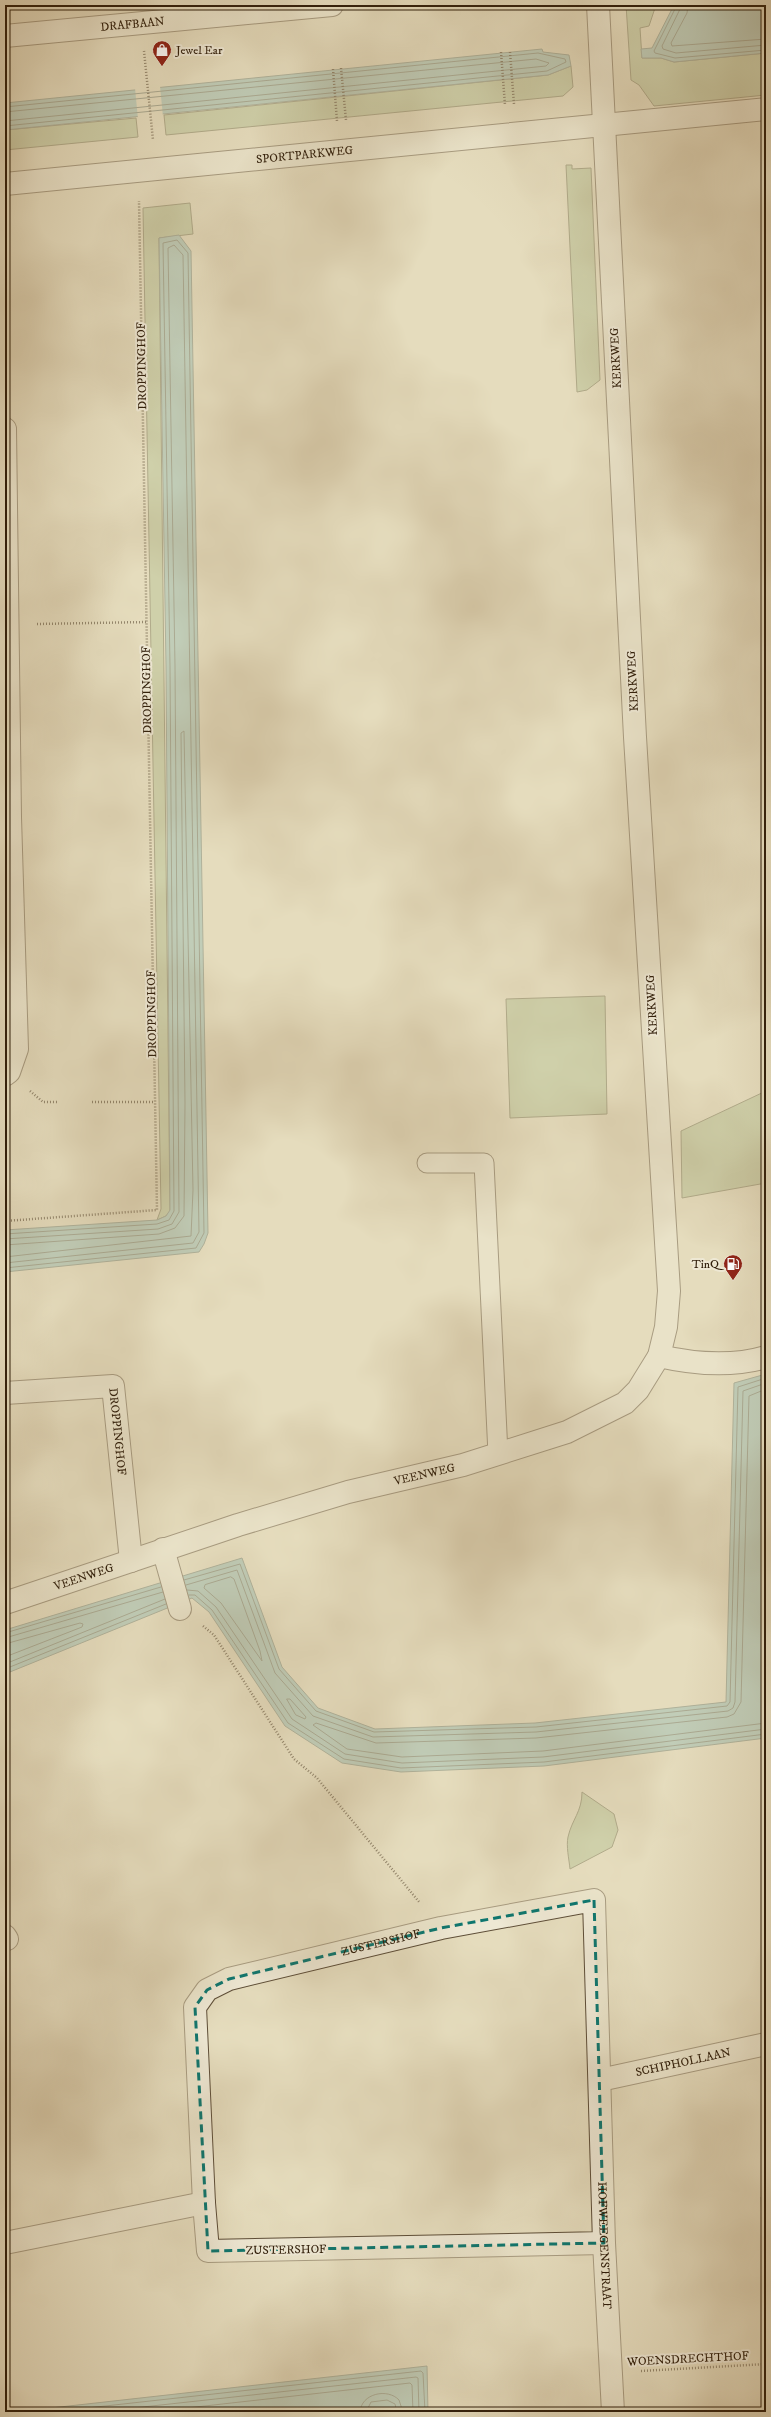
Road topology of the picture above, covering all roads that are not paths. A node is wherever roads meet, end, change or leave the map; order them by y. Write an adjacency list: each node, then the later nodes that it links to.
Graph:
1 (332, 5): 3 (street, DRAFBAAN)
2 (598, 5): 5 (street, KERKWEG)
3 (5, 36)
4 (766, 109): 5 (street, SPORTPARKWEG)
5 (604, 126): 6 (street, SPORTPARKWEG); 12 (street, KERKWEG)
6 (5, 184)
7 (5, 429): 8 (street)
8 (6, 624): 9 (street)
9 (7, 817): 10 (street)
10 (5, 1075)
11 (428, 1163): 15 (lane)
12 (659, 1356): 13 (street); 15 (street, VEENWEG)
13 (766, 1357)
14 (5, 1392): 17 (street, DROPPINGHOF)
15 (498, 1454): 16 (street, VEENWEG)
16 (163, 1549): 17 (street, VEENWEG); 19 (street)
17 (131, 1561): 18 (street, VEENWEG)
18 (5, 1603)
19 (180, 1609)
20 (766, 2044): 21 (street, SCHIPHOLLAAN)
21 (600, 2080): 22 (street, ZUSTERSHOF); 24 (street, HOFWEEGENSTRAAT)
22 (204, 2203): 23 (street); 24 (street, ZUSTERSHOF)
23 (5, 2243)
24 (604, 2243): 25 (street, HOFWEEGENSTRAAT)
25 (613, 2412)

